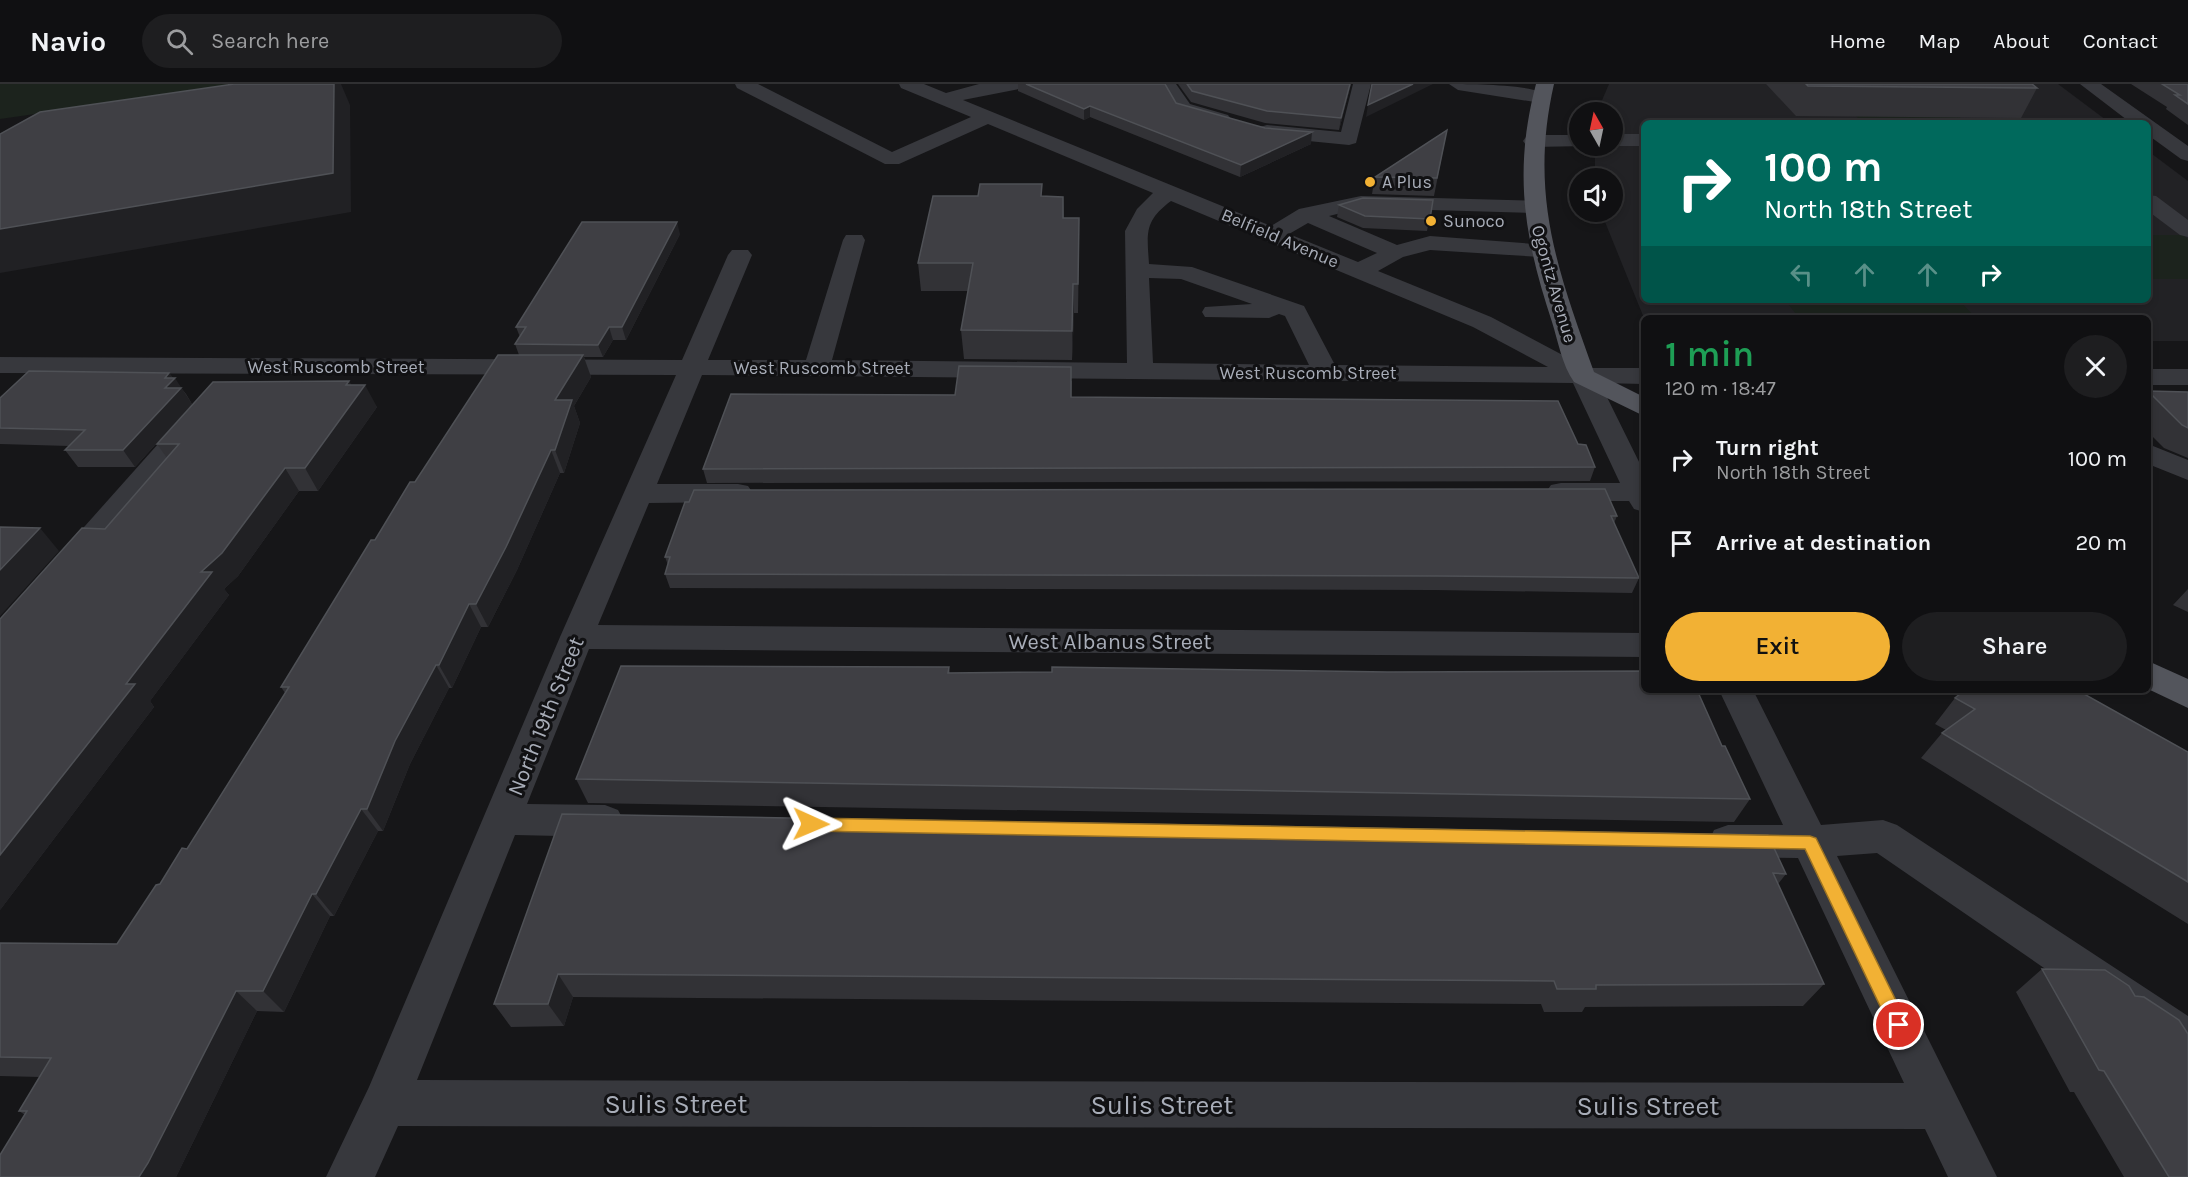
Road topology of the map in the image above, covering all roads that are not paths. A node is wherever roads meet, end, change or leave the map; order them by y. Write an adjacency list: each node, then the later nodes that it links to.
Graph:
1 (744, 84): 10 (street)
2 (908, 84): 9 (street, Belfield Avenue)
3 (1017, 84): 9 (street)
4 (1167, 84): 5 (street)
5 (1362, 84)
6 (1458, 84): 8 (street)
7 (2089, 84): 11 (street)
8 (1543, 90): 17 (main road, Ogontz Avenue)
9 (946, 99): 10 (street, Belfield Avenue)
10 (988, 117): 20 (street, Belfield Avenue)
11 (2138, 120)
12 (2151, 129): 14 (street)
13 (2151, 130): 19 (street)
14 (2188, 133)
15 (1623, 140): 16 (street)
16 (1641, 140)
17 (1533, 141): 18 (street); 23 (main road, Ogontz Avenue)
18 (1569, 141)
19 (2188, 155)
20 (1169, 192): 27 (street, Belfield Avenue); 33 (street)
21 (2151, 203): 26 (street)
22 (1456, 204): 23 (street); 25 (street); 29 (street)
23 (1534, 206): 30 (main road, Ogontz Avenue)
24 (1307, 214): 25 (street); 25 (street); 27 (street)
25 (1397, 230): 29 (street); 32 (street)
26 (2188, 230)
27 (1272, 235): 32 (street, Belfield Avenue)
28 (854, 240): 39 (street)
29 (1463, 243): 30 (street)
30 (1540, 250): 42 (main road, Ogontz Avenue)
31 (740, 255): 38 (street, North 19th Street)
32 (1360, 271): 42 (street, Belfield Avenue)
33 (1139, 272): 34 (street); 40 (street)
34 (1295, 311): 35 (street); 41 (street)
35 (1214, 312)
36 (0, 364): 37 (street, West Ruscomb Street)
37 (242, 367): 38 (street, West Ruscomb Street); 54 (street)
38 (692, 368): 39 (street, West Ruscomb Street); 51 (street, North 19th Street)
39 (817, 368): 40 (street, West Ruscomb Street)
40 (1140, 372): 41 (street, West Ruscomb Street)
41 (1325, 372): 42 (street, West Ruscomb Street)
42 (1583, 376): 43 (street, West Ruscomb Street); 46 (main road, Belfield Avenue); 52 (street)
43 (1641, 376)
44 (2151, 377): 45 (street)
45 (2188, 377)
46 (1641, 406)
47 (2151, 454): 48 (street)
48 (2188, 471)
49 (1532, 492): 53 (street)
50 (769, 493): 51 (street)
51 (638, 494): 55 (street, North 19th Street)
52 (1641, 495)
53 (1641, 497)
54 (55, 579)
55 (577, 638): 56 (street, West Albanus Street); 60 (street, North 19th Street)
56 (1641, 645)
57 (2151, 676): 59 (main road)
58 (1737, 693): 63 (street)
59 (2188, 695)
60 (502, 819): 61 (street); 65 (street, North 19th Street)
61 (634, 821)
62 (1690, 840): 63 (street)
63 (1810, 842): 64 (street); 66 (street)
64 (2188, 1041)
65 (385, 1103): 66 (street, Sulis Street); 67 (street, North 19th Street)
66 (1938, 1106): 68 (street)
67 (350, 1177)
68 (1973, 1177)

